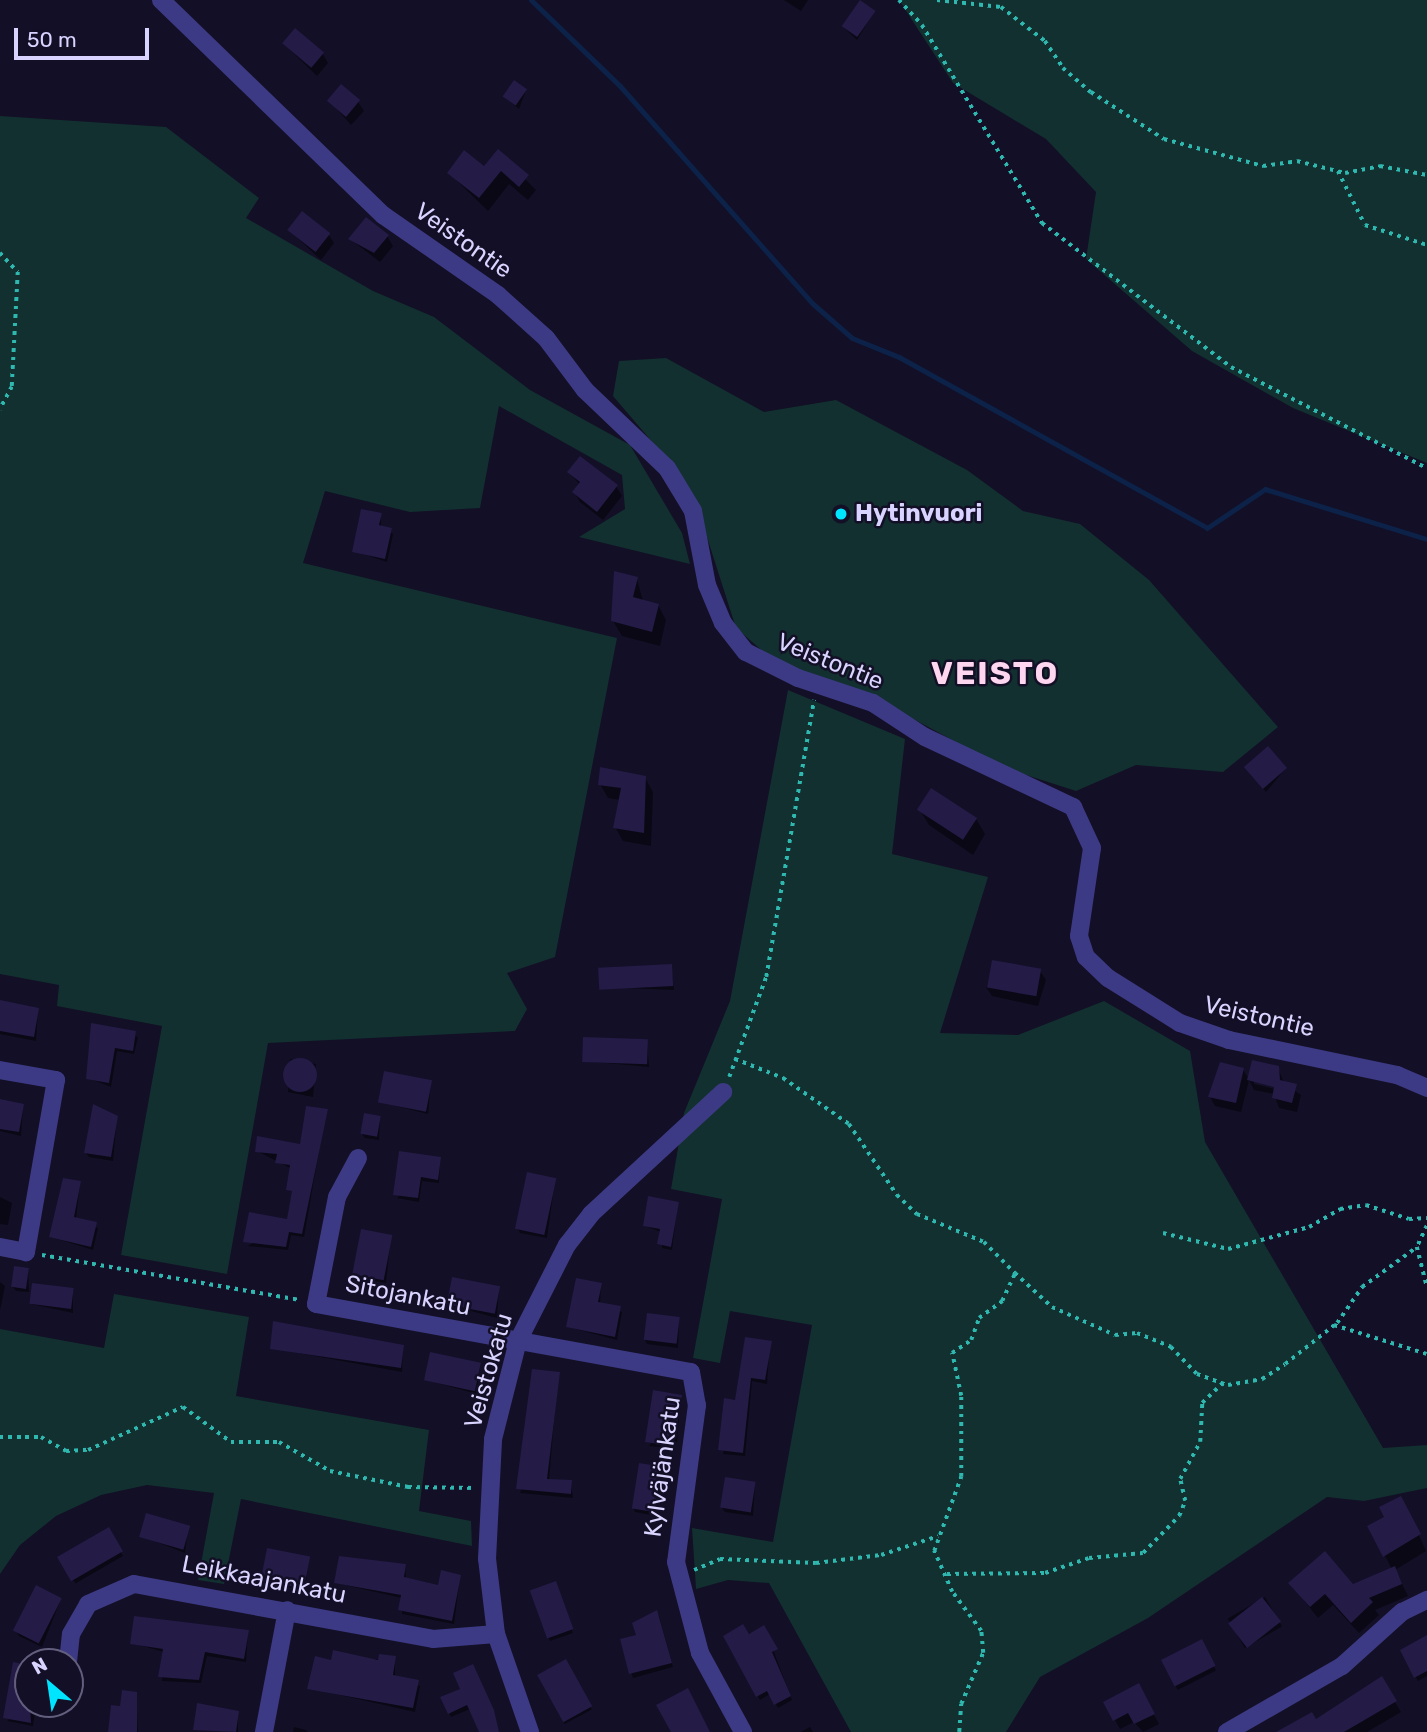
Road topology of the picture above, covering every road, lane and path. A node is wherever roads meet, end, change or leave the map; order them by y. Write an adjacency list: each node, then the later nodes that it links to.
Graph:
1 (161, 0): 10 (street, Veistontie)
2 (899, 0): 9 (path)
3 (937, 0): 4 (path)
4 (1338, 171): 5 (path); 6 (path)
5 (1427, 175)
6 (1427, 245)
7 (0, 253): 8 (path)
8 (0, 410)
9 (1427, 468)
10 (817, 685): 11 (path); 13 (street, Veistontie)
11 (736, 1059): 14 (path); 22 (path)
12 (0, 1070): 21 (street)
13 (1427, 1088)
14 (723, 1092): 26 (street, Veistokatu)
15 (358, 1157): 24 (street, Sitojankatu)
16 (1427, 1218): 18 (path)
17 (1427, 1226): 20 (path)
18 (1163, 1233)
19 (0, 1247): 21 (street)
20 (1417, 1247): 23 (path); 25 (path)
21 (26, 1252): 24 (path)
22 (1015, 1273): 28 (path); 31 (path)
23 (1427, 1287)
24 (316, 1304): 26 (street, Sitojankatu)
25 (1334, 1325): 27 (path); 28 (path)
26 (518, 1341): 30 (street, Veistokatu); 32 (street, Kylväjänkatu)
27 (1427, 1354)
28 (1223, 1383): 33 (path)
29 (0, 1437): 30 (path)
30 (488, 1487): 36 (street, Veistokatu)
31 (937, 1536): 32 (path); 33 (path)
32 (678, 1573): 40 (street, Kylväjänkatu)
33 (947, 1574): 41 (path)
34 (1427, 1600): 42 (street)
35 (288, 1610): 36 (street, Leikkaajankatu); 37 (street, Leikkaajankatu); 38 (street)
36 (496, 1633): 39 (street, Veistokatu)
37 (70, 1648)
38 (264, 1732)
39 (530, 1732)
40 (743, 1732)
41 (959, 1732)
42 (1227, 1732)

